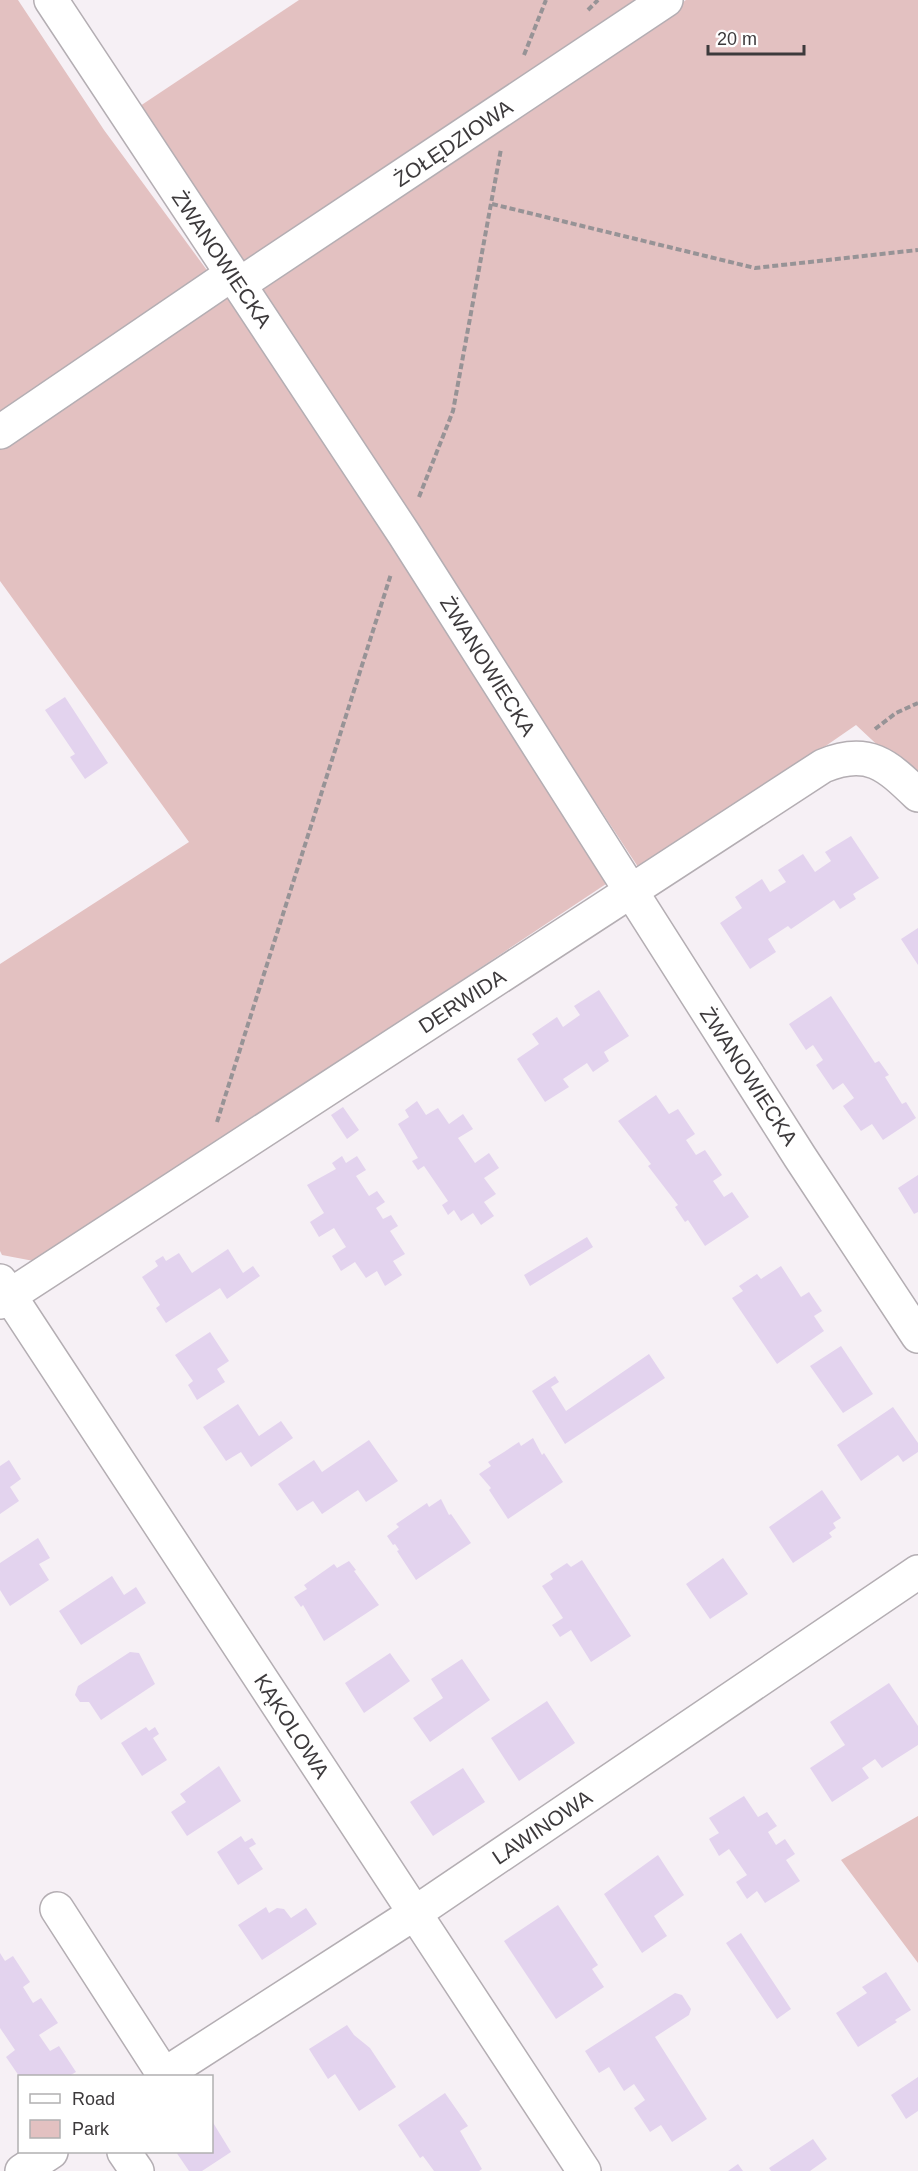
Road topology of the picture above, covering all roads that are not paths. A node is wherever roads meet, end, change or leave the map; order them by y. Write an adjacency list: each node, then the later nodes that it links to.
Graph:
1 (51, 0): 3 (street, ŻWANOWIECKA)
2 (666, 0): 3 (street, ŻOŁĘDZIOWA)
3 (236, 279): 4 (street, ŻOŁĘDZIOWA); 6 (street, ŻWANOWIECKA)
4 (0, 432)
5 (918, 795): 6 (street, DERWIDA)
6 (630, 891): 7 (street, DERWIDA); 8 (street, ŻWANOWIECKA)
7 (3, 1293): 11 (street, KĄKOLOWA)
8 (918, 1336)
9 (918, 1572): 11 (street, LAWINOWA)
10 (57, 1909): 12 (street)
11 (415, 1913): 13 (street, LAWINOWA); 18 (street, KĄKOLOWA)
12 (162, 2075)
13 (165, 2075)
14 (48, 2153): 16 (street)
15 (125, 2153): 17 (street)
16 (22, 2171)
17 (137, 2171)
18 (584, 2171)

